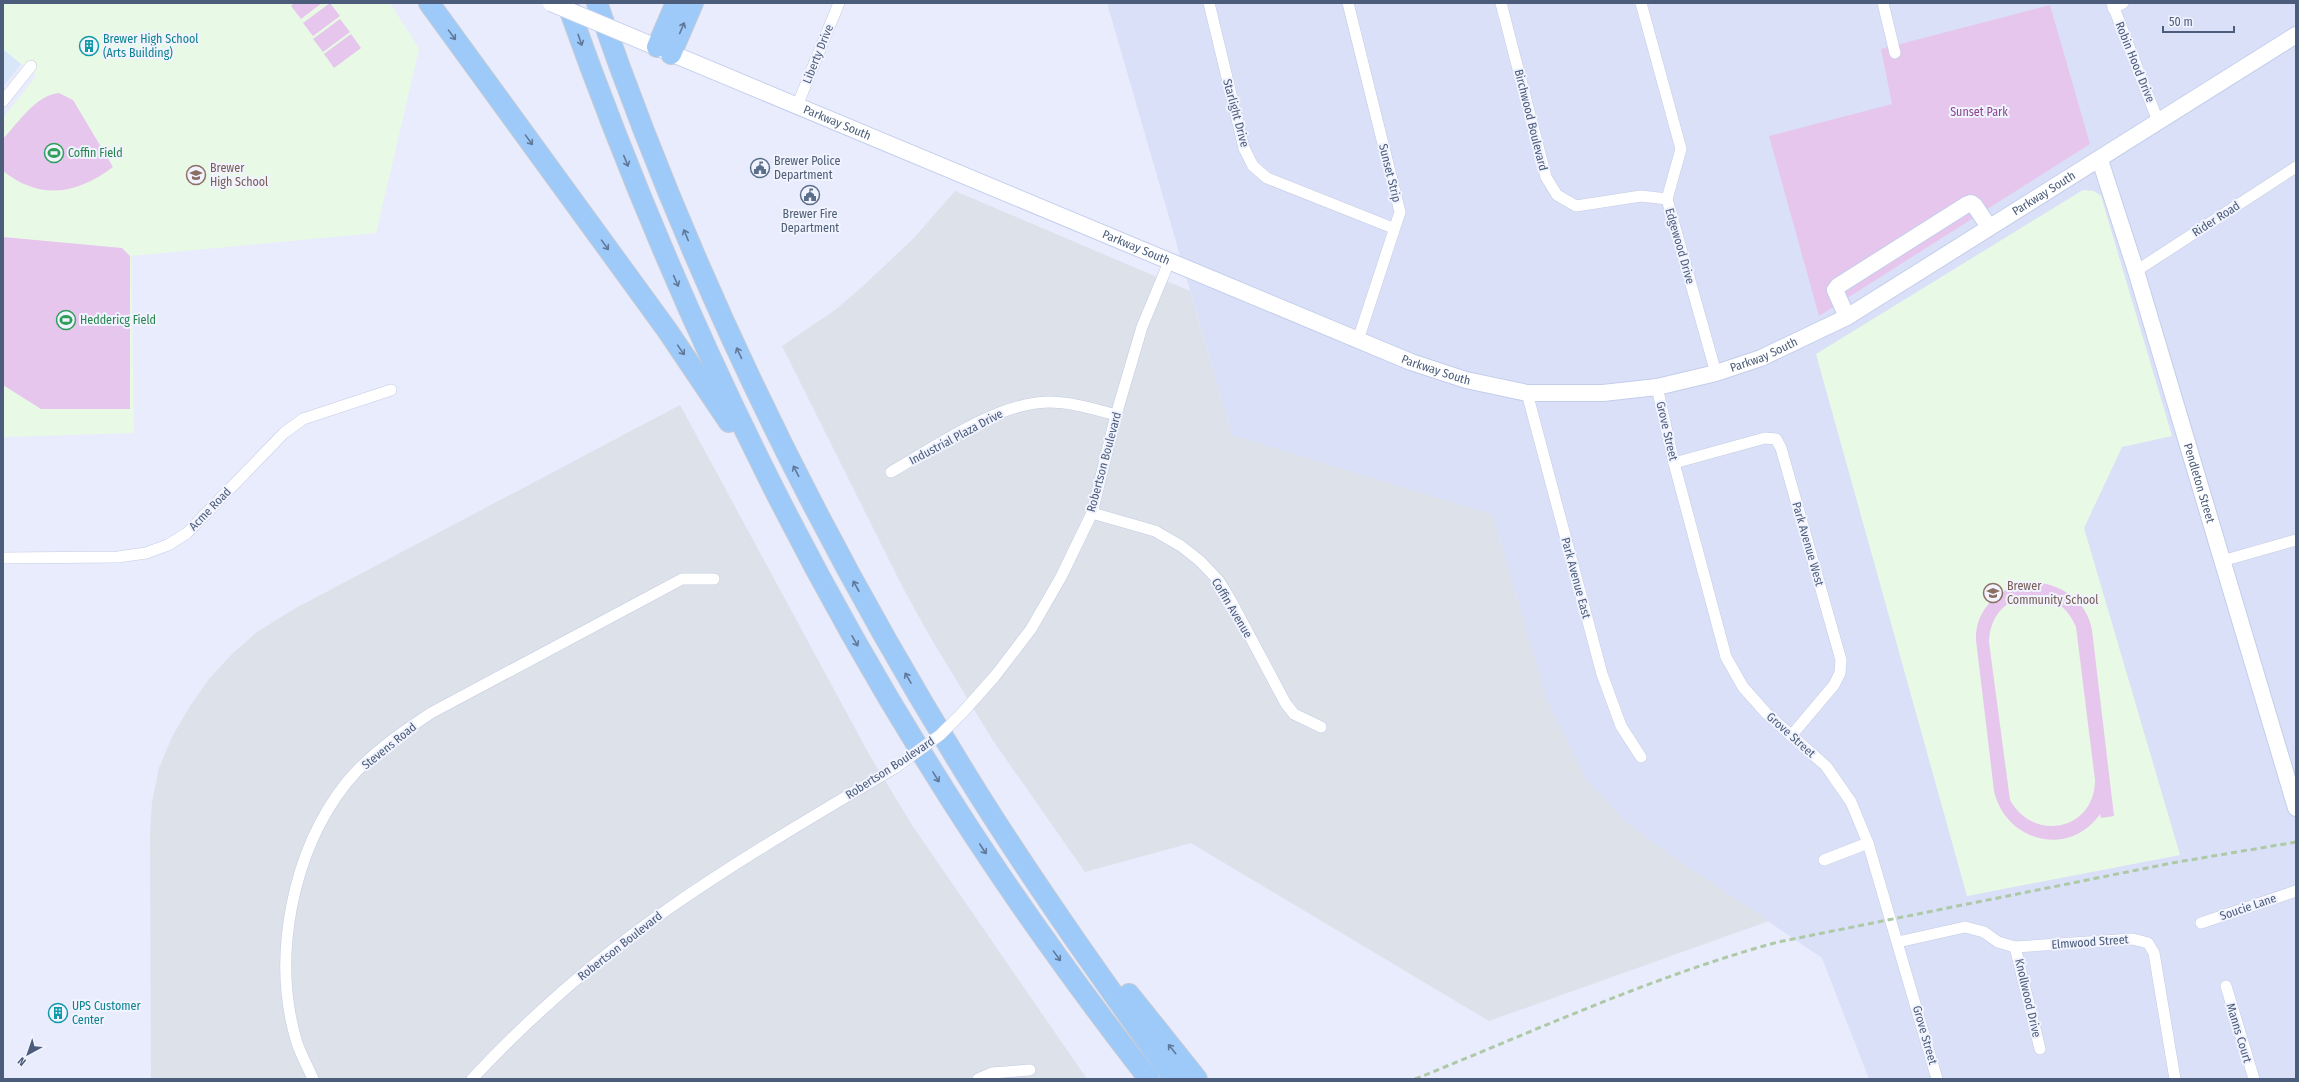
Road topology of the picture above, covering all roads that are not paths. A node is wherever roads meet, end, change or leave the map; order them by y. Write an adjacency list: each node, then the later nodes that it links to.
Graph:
1 (429, 3): 41 (highway, one-way to 41)
2 (551, 3): 15 (main road, Parkway South, bridge)
3 (567, 3): 41 (highway, one-way to 41)
4 (597, 3): 49 (highway, one-way to 4)
5 (676, 3): 15 (highway)
6 (693, 3): 15 (highway, one-way to 6)
7 (839, 3): 19 (street, Liberty Drive)
8 (1209, 3): 25 (street, Starlight Drive)
9 (1348, 3): 25 (street, Sunset Strip)
10 (1501, 3): 23 (street, Birchwood Boulevard)
11 (1641, 3): 23 (street, Edgewood Drive)
12 (1883, 3): 16 (street)
13 (2116, 5): 20 (street, Robin Hood Drive)
14 (2296, 35): 20 (main road, Parkway South)
15 (664, 50): 19 (main road, Parkway South)
16 (1895, 53)
17 (31, 66): 18 (street)
18 (3, 101)
19 (797, 106): 26 (main road, Parkway South)
20 (2158, 121): 21 (main road, Parkway South)
21 (2100, 160): 24 (main road, Parkway South); 27 (main road, Pendleton Street)
22 (2296, 167): 27 (street, Rider Road)
23 (1666, 199): 30 (street, Edgewood Drive)
24 (1989, 227): 28 (main road, Parkway South); 28 (main road)
25 (1393, 228): 29 (street, Sunset Strip)
26 (1169, 262): 29 (main road, Parkway South); 34 (street, Robertson Boulevard)
27 (2136, 271): 40 (main road, Pendleton Street)
28 (1848, 317): 30 (main road, Parkway South)
29 (1358, 340): 33 (main road, Parkway South)
30 (1716, 374): 31 (main road, Parkway South)
31 (1657, 387): 33 (main road, Parkway South); 35 (street, Grove Street)
32 (391, 390): 39 (street, Acme Road)
33 (1526, 393): 45 (street, Park Avenue East)
34 (1116, 415): 36 (street, Industrial Plaza Drive); 37 (street, Robertson Boulevard)
35 (1674, 462): 44 (street, Grove Street); 44 (street, Park Avenue West)
36 (891, 472)
37 (1092, 513): 43 (street, Coffin Avenue); 60 (street, Robertson Boulevard, bridge)
38 (2296, 540): 40 (street)
39 (3, 558)
40 (2222, 561): 46 (main road, Pendleton Street)
41 (816, 570): 56 (highway, one-way to 56)
42 (714, 579): 59 (street, Stevens Road)
43 (1321, 727)
44 (1791, 736): 48 (street, Grove Street)
45 (1641, 757)
46 (2294, 790): 47 (main road, Pendleton Street)
47 (2296, 808)
48 (1868, 843): 50 (street); 53 (street, Grove Street)
49 (1017, 854): 64 (highway); 65 (highway, one-way to 49)
50 (1824, 860)
51 (2296, 891): 52 (street, Soucie Lane)
52 (2201, 923)
53 (1898, 942): 54 (street, Elmwood Street); 66 (street, Grove Street)
54 (2016, 947): 57 (street, Knollwood Drive); 67 (street, Elmwood Street)
55 (2226, 986): 68 (street, Manns Court)
56 (1096, 1010): 62 (highway); 63 (highway)
57 (2040, 1049)
58 (1030, 1070): 61 (street)
59 (313, 1079)
60 (472, 1079)
61 (978, 1079)
62 (1139, 1079)
63 (1149, 1079)
64 (1174, 1079)
65 (1197, 1079)
66 (1937, 1079)
67 (2175, 1079)
68 (2254, 1079)

